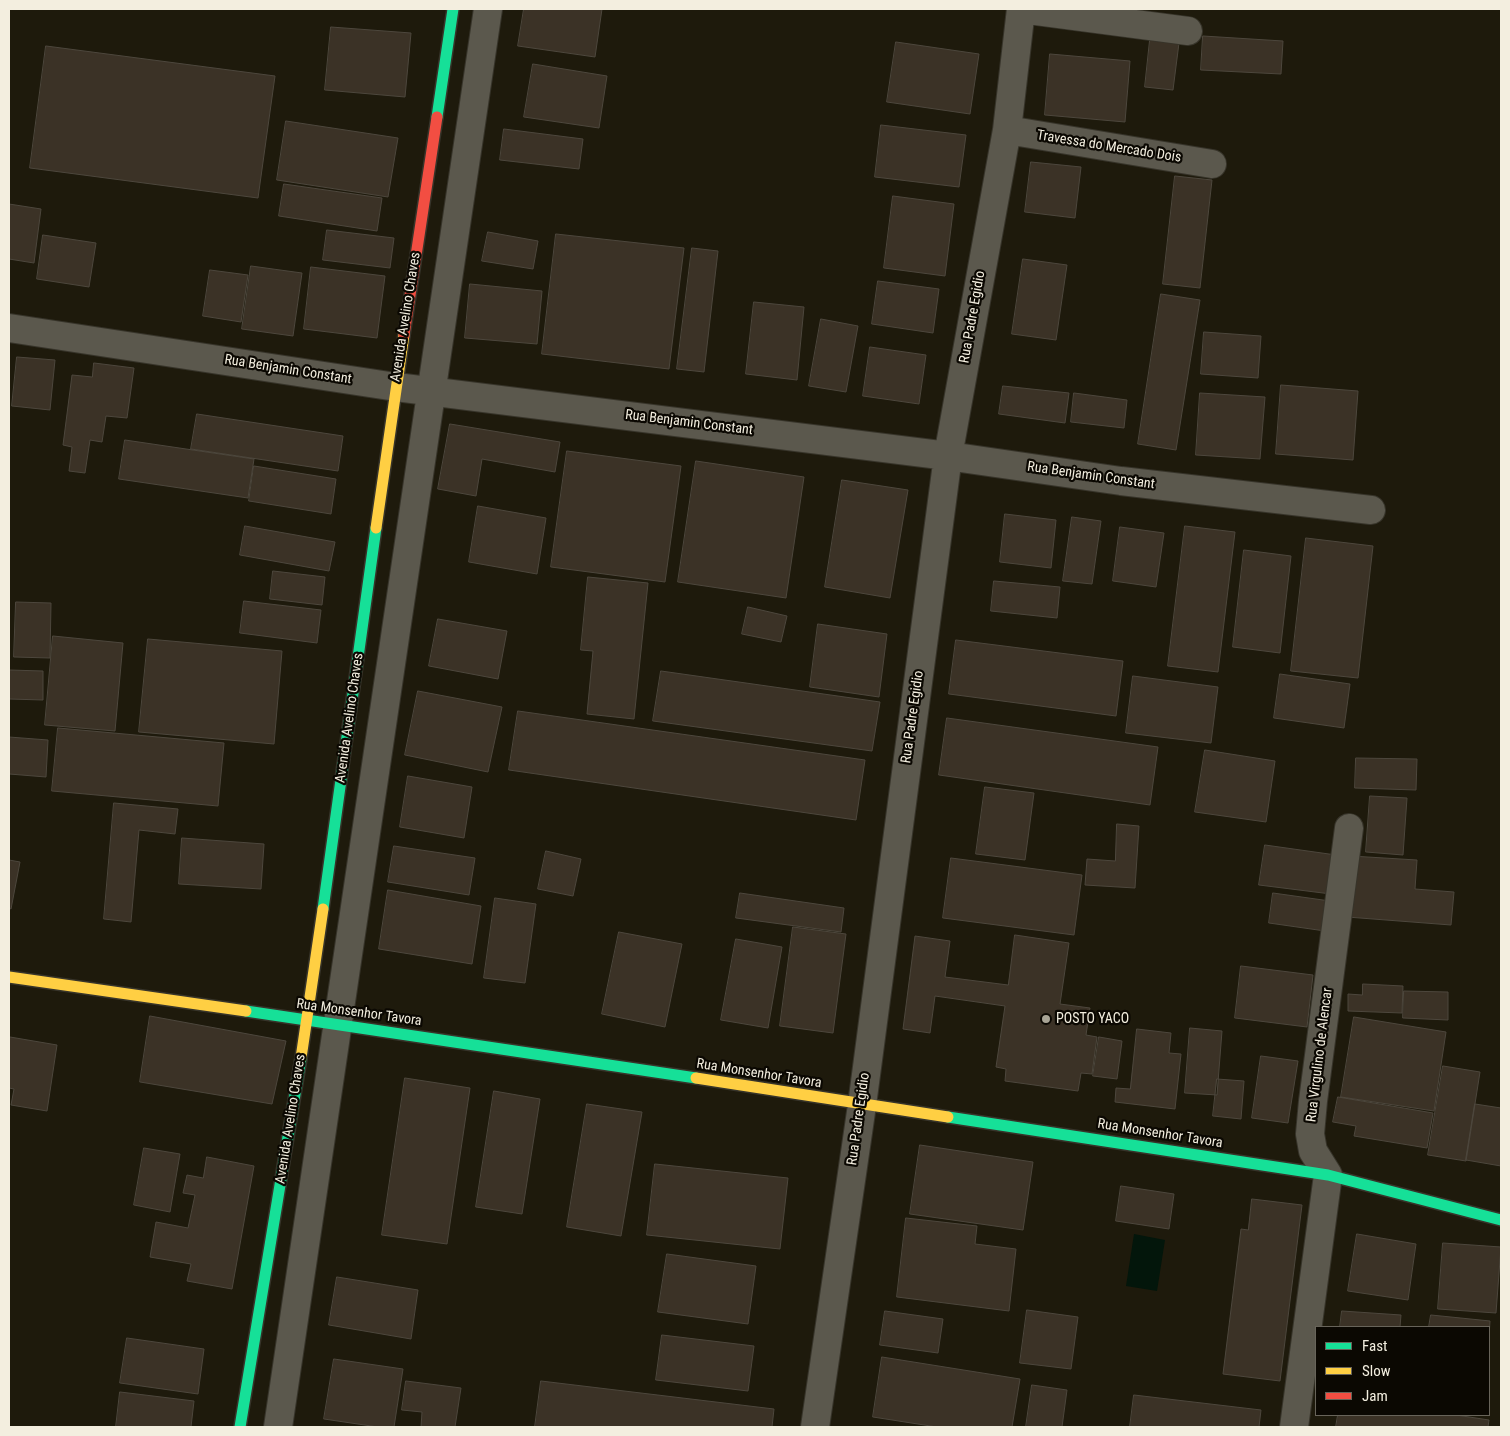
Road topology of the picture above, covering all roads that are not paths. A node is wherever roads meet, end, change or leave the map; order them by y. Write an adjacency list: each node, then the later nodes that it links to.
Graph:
1 (453, 9): 8 (street, Avenida Avelino Chaves)
2 (488, 9): 9 (street)
3 (1021, 9): 4 (street); 5 (street, Rua Padre Egidio)
4 (1188, 31)
5 (1007, 130): 6 (street, Travessa do Mercado Dois); 10 (street, Rua Padre Egidio)
6 (1212, 164)
7 (9, 328): 8 (street, Rua Benjamin Constant)
8 (396, 387): 9 (street, Rua Benjamin Constant); 14 (street, Avenida Avelino Chaves)
9 (432, 391): 10 (street, Rua Benjamin Constant); 15 (street)
10 (948, 456): 11 (street, Rua Benjamin Constant); 16 (street, Rua Padre Egidio)
11 (1371, 510)
12 (1349, 828): 17 (street, Rua Virgulino de Alencar)
13 (9, 977): 14 (street, Rua Monsenhor Tavora)
14 (307, 1020): 15 (street, Rua Monsenhor Tavora); 19 (street, Avenida Avelino Chaves)
15 (339, 1024): 16 (street, Rua Monsenhor Tavora); 20 (street)
16 (862, 1105): 17 (street, Rua Monsenhor Tavora); 21 (street, Rua Padre Egidio)
17 (1328, 1175): 18 (street, Rua Monsenhor Tavora); 22 (street)
18 (1501, 1220)
19 (240, 1427)
20 (278, 1427)
21 (815, 1427)
22 (1294, 1427)

